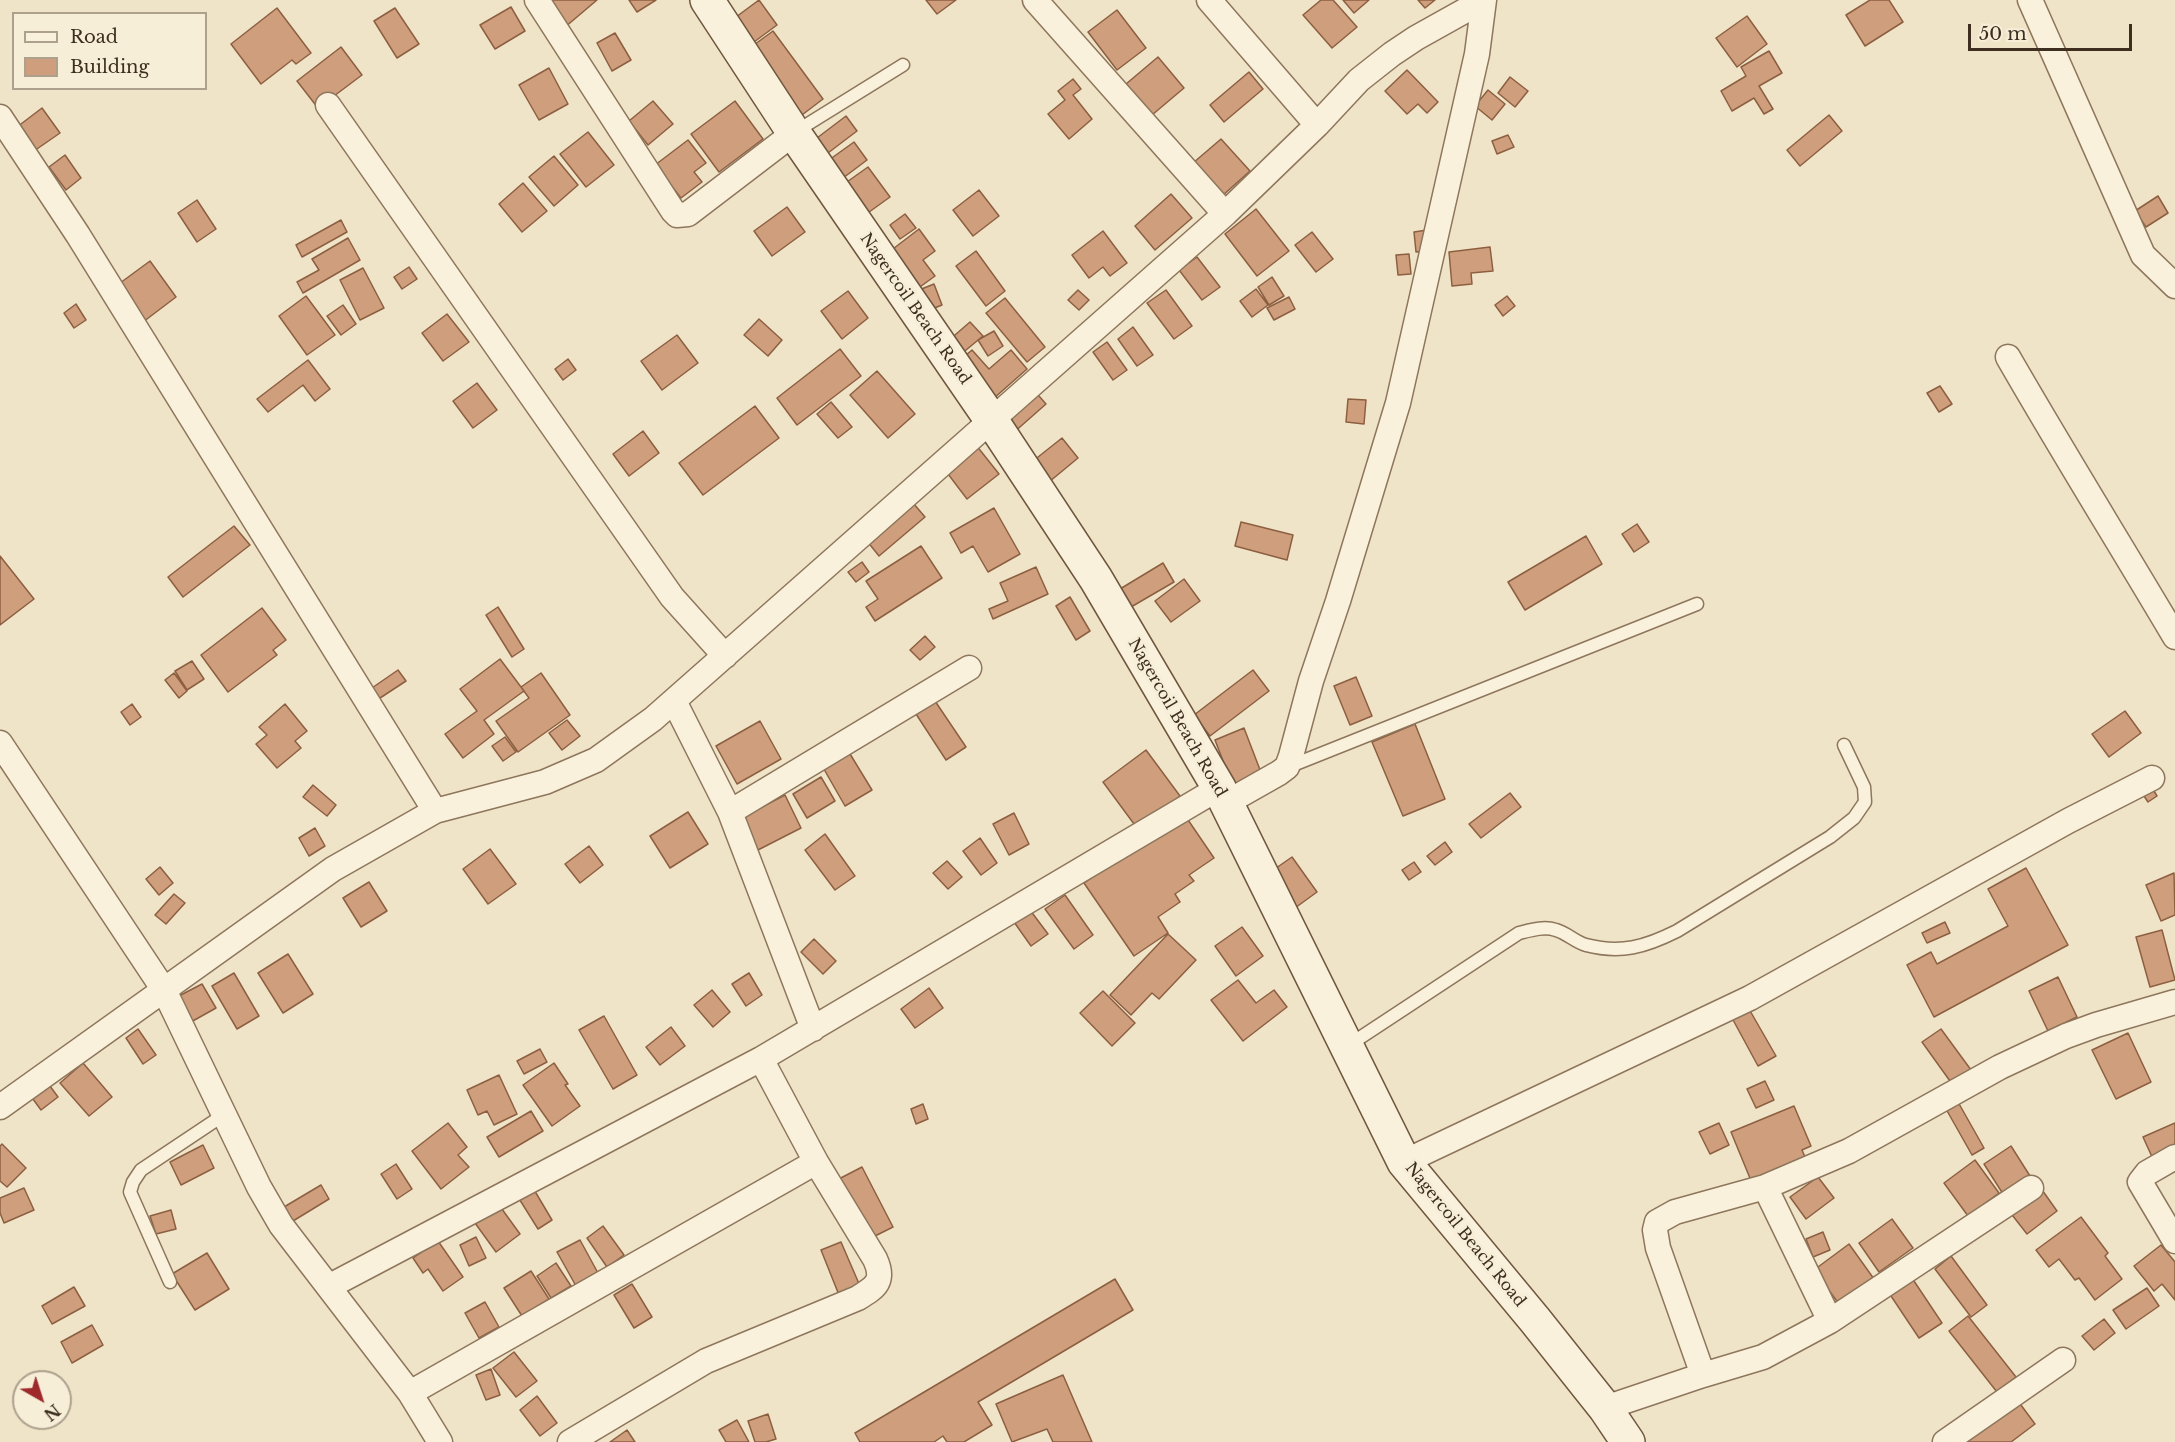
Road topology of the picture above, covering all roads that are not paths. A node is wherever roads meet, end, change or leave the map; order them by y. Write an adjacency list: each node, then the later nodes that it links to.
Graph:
1 (537, 0): 11 (street)
2 (707, 0): 11 (main road, Nagercoil Beach Road)
3 (1035, 0): 12 (street)
4 (1209, 0): 10 (street)
5 (1484, 0): 10 (street); 23 (street)
6 (2030, 0): 13 (street)
7 (903, 65): 11 (lane)
8 (328, 105): 18 (street)
9 (0, 117): 26 (street)
10 (1317, 125): 12 (street)
11 (794, 133): 15 (main road, Nagercoil Beach Road)
12 (1225, 214): 15 (street)
13 (2175, 286)
14 (2008, 357): 17 (street)
15 (992, 421): 18 (street); 25 (main road, Nagercoil Beach Road)
16 (1697, 604): 23 (lane)
17 (2175, 637)
18 (724, 656): 20 (street)
19 (969, 668): 27 (street)
20 (674, 701): 26 (street); 27 (street)
21 (0, 743): 28 (street)
22 (1844, 745): 31 (lane)
23 (1287, 767): 25 (street)
24 (2152, 778): 37 (street)
25 (1223, 796): 30 (street); 31 (main road, Nagercoil Beach Road)
26 (435, 811): 28 (street)
27 (730, 812): 30 (street)
28 (164, 990): 33 (street); 34 (street)
29 (2175, 1002): 38 (street)
30 (813, 1029): 32 (street)
31 (1346, 1046): 37 (main road, Nagercoil Beach Road)
32 (761, 1059): 36 (street); 42 (street)
33 (0, 1107)
34 (225, 1114): 41 (lane); 42 (street)
35 (2175, 1157): 40 (street)
36 (816, 1162): 46 (street); 49 (street)
37 (1404, 1162): 47 (main road, Nagercoil Beach Road)
38 (1765, 1187): 43 (street); 45 (street)
39 (2031, 1188): 43 (street)
40 (2175, 1239)
41 (170, 1282)
42 (330, 1286): 46 (street)
43 (1830, 1321): 45 (street)
44 (2063, 1360): 51 (street)
45 (1703, 1375): 47 (street)
46 (410, 1393): 48 (street)
47 (1605, 1408): 50 (main road, Nagercoil Beach Road)
48 (440, 1442)
49 (570, 1442)
50 (1628, 1442)
51 (1945, 1442)

